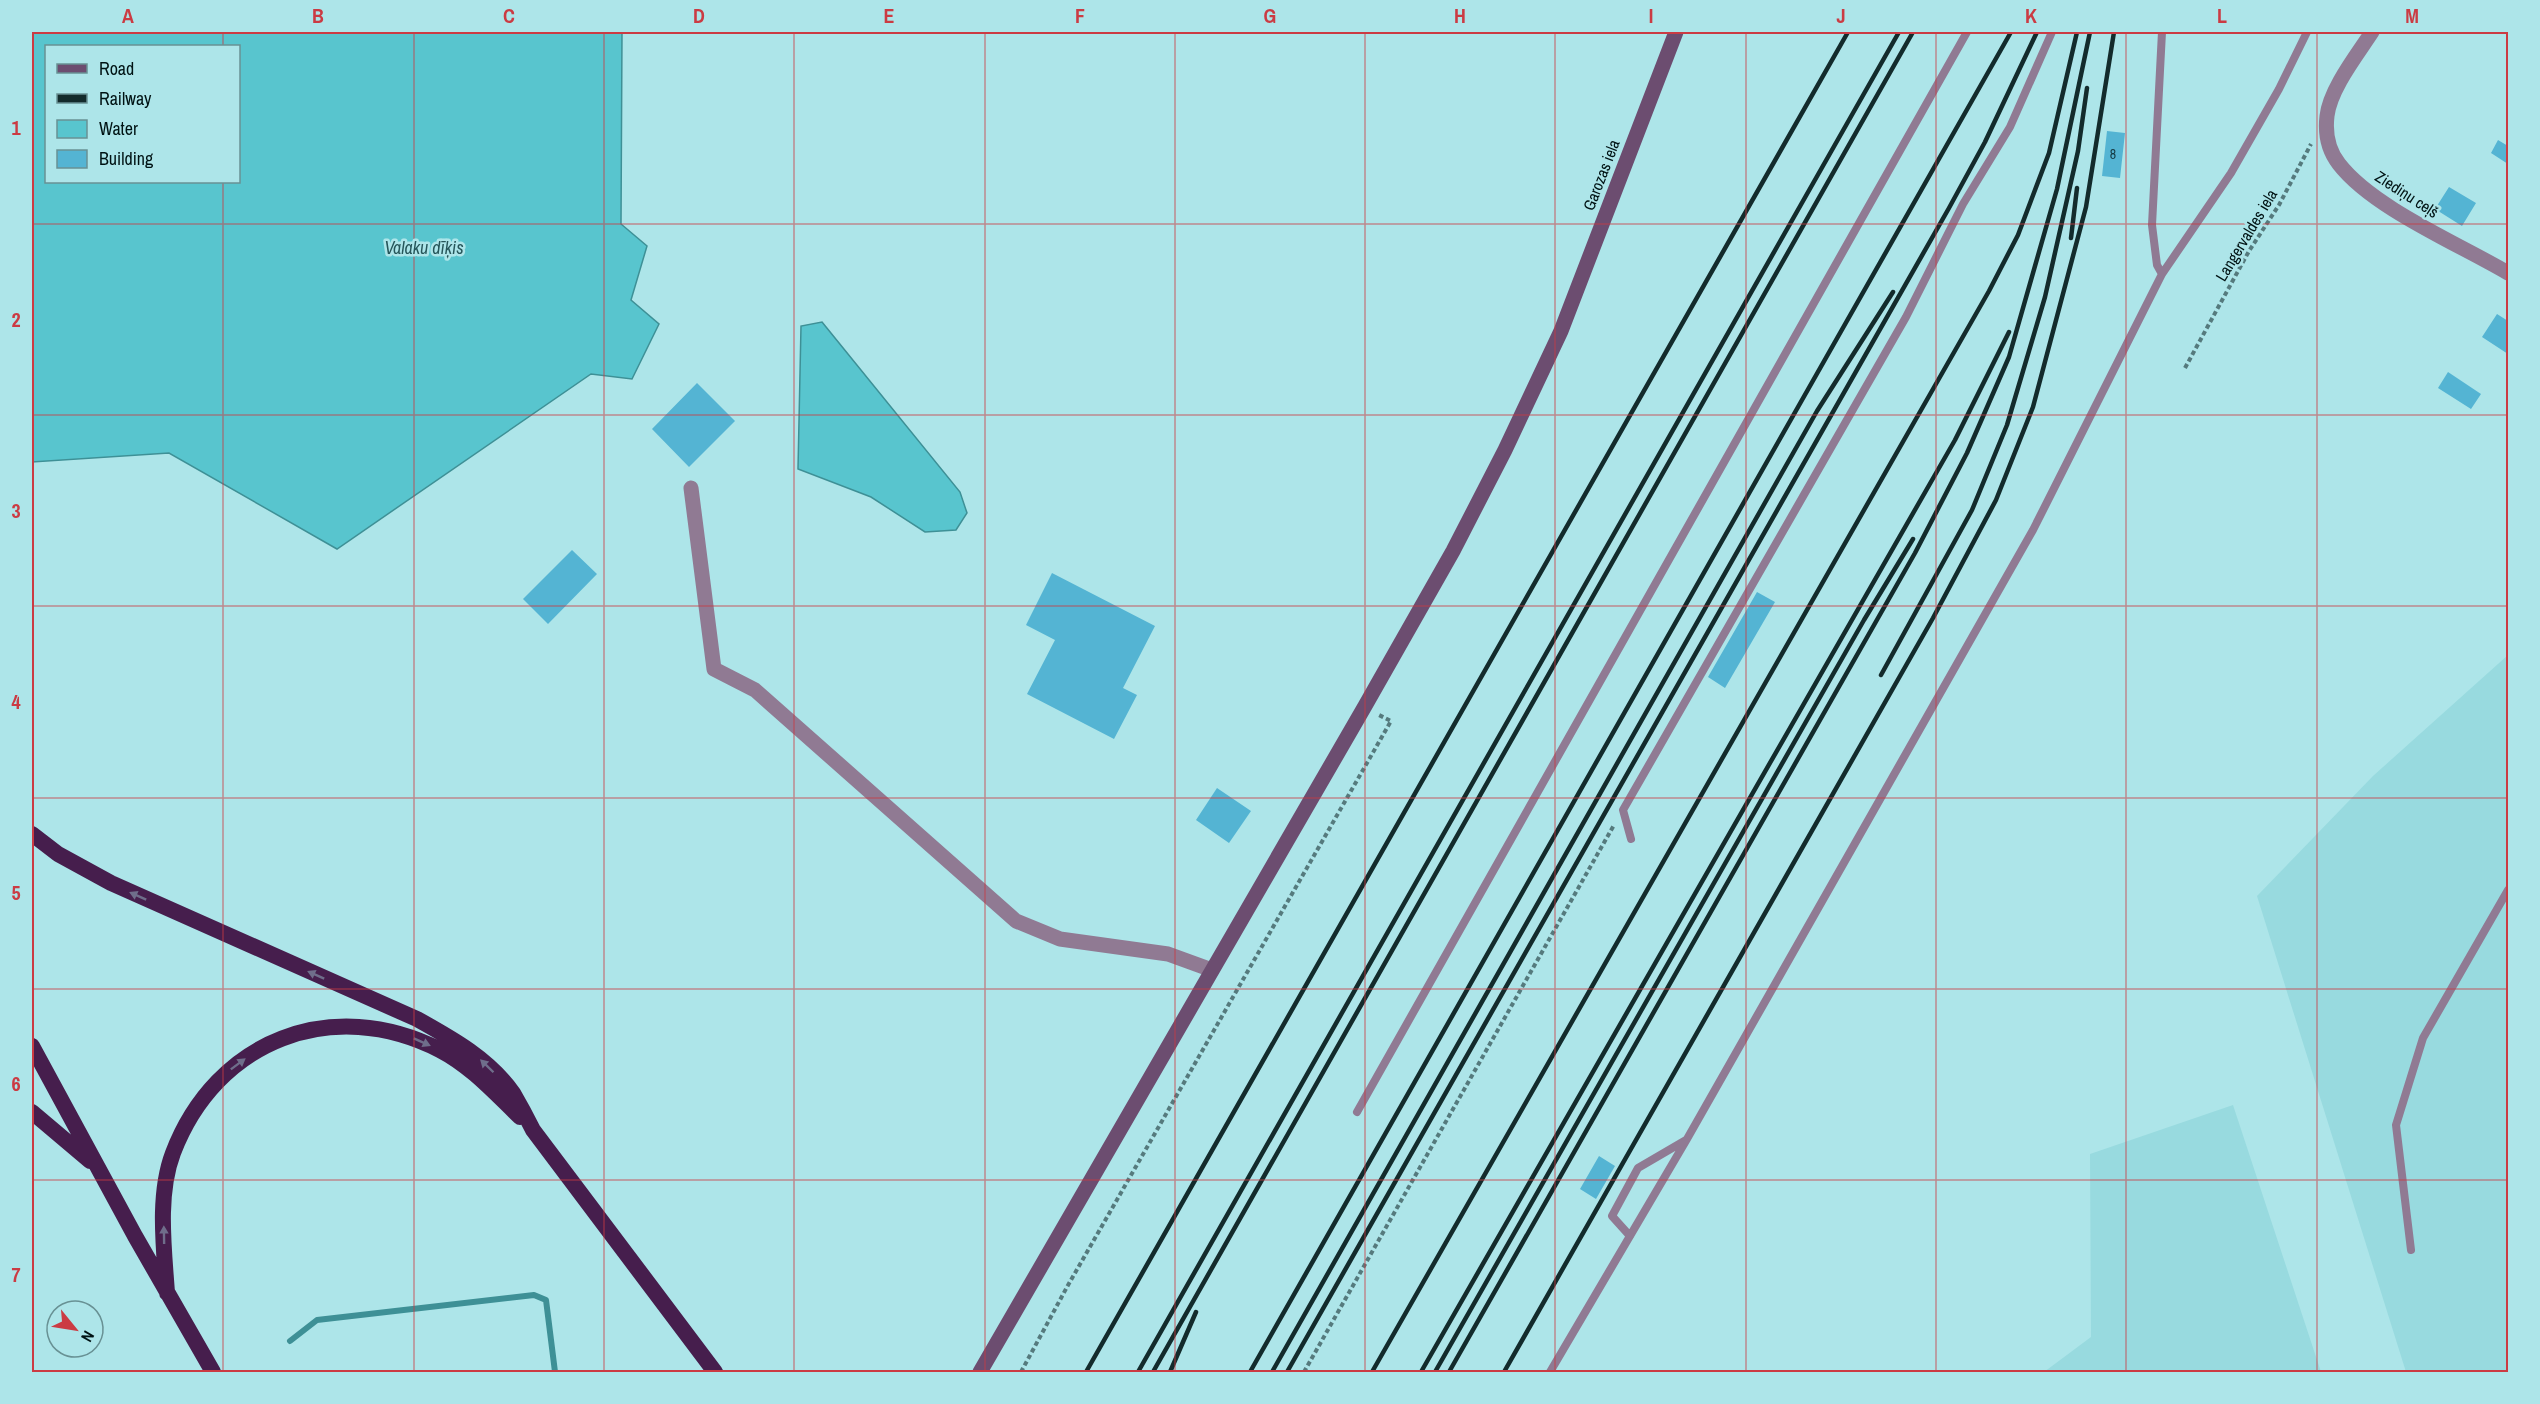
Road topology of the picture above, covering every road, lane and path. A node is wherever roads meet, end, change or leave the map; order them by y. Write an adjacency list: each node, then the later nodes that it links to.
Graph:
1 (1676, 32): 17 (main road, Garozas iela)
2 (1966, 32): 20 (lane)
3 (2052, 32): 13 (lane)
4 (2162, 32): 9 (lane)
5 (2307, 32): 9 (lane)
6 (2372, 32): 7 (street)
7 (2327, 114): 8 (street, Ziediņu ceļš); 10 (path, Langervaldes iela)
8 (2508, 273)
9 (2162, 274): 22 (lane)
10 (2185, 368)
11 (692, 488): 17 (street)
12 (1390, 721): 30 (path)
13 (1623, 810): 15 (lane); 31 (path)
14 (32, 834): 21 (highway, one-way to 14)
15 (1631, 839)
16 (2508, 890): 25 (lane)
17 (1212, 970): 29 (main road, Garozas iela)
18 (32, 1046): 23 (highway)
19 (32, 1112): 23 (highway)
20 (1357, 1112)
21 (533, 1130): 26 (highway, one-way to 21); 28 (highway)
22 (1687, 1139): 24 (lane); 24 (lane)
23 (97, 1167): 26 (highway)
24 (1630, 1236): 32 (lane)
25 (2411, 1251)
26 (167, 1293): 27 (highway)
27 (213, 1372)
28 (715, 1372)
29 (980, 1372)
30 (1021, 1372)
31 (1304, 1372)
32 (1550, 1372)

